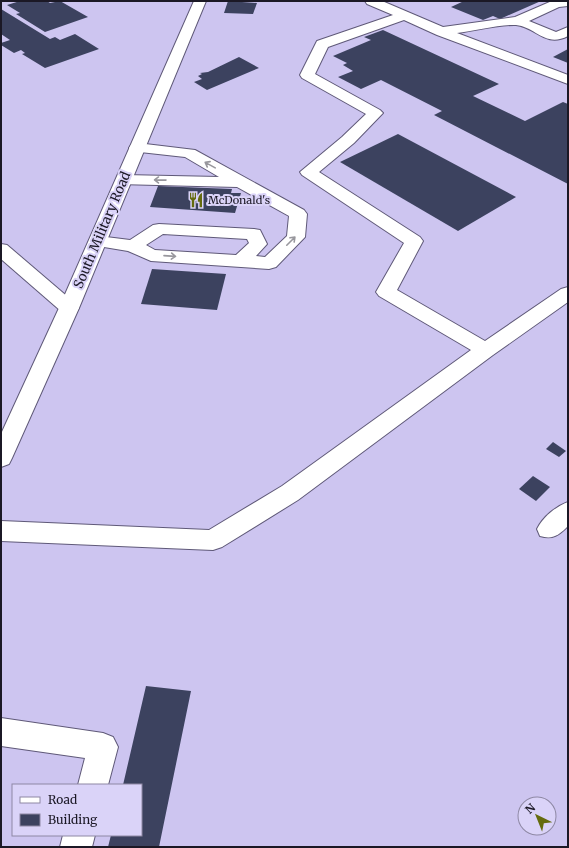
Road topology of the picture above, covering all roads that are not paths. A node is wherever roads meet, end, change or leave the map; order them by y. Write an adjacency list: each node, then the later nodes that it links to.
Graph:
1 (200, 1): 11 (main road, South Military Road)
2 (371, 1): 5 (main road)
3 (568, 2): 4 (main road)
4 (543, 10): 6 (main road); 7 (main road)
5 (404, 15): 9 (main road); 20 (main road)
6 (568, 20)
7 (518, 21): 8 (main road); 9 (main road)
8 (568, 31)
9 (442, 32): 10 (main road)
10 (568, 80)
11 (137, 148): 12 (main road, South Military Road); 13 (main road, one-way to 11)
12 (124, 180): 13 (main road, one-way to 12); 14 (main road, South Military Road)
13 (241, 182): 17 (main road, one-way to 13)
14 (98, 241): 15 (main road); 19 (main road, South Military Road)
15 (133, 246): 17 (main road, one-way to 17); 17 (main road)
16 (1, 249): 19 (main road)
17 (242, 261)
18 (568, 293): 20 (main road)
19 (69, 308): 21 (main road, South Military Road)
20 (486, 350): 24 (main road)
21 (1, 458)
22 (568, 512): 23 (main road)
23 (549, 529)
24 (1, 531)
25 (1, 732): 26 (main road)
26 (93, 784)
27 (79, 836): 28 (main road)
28 (76, 847)

